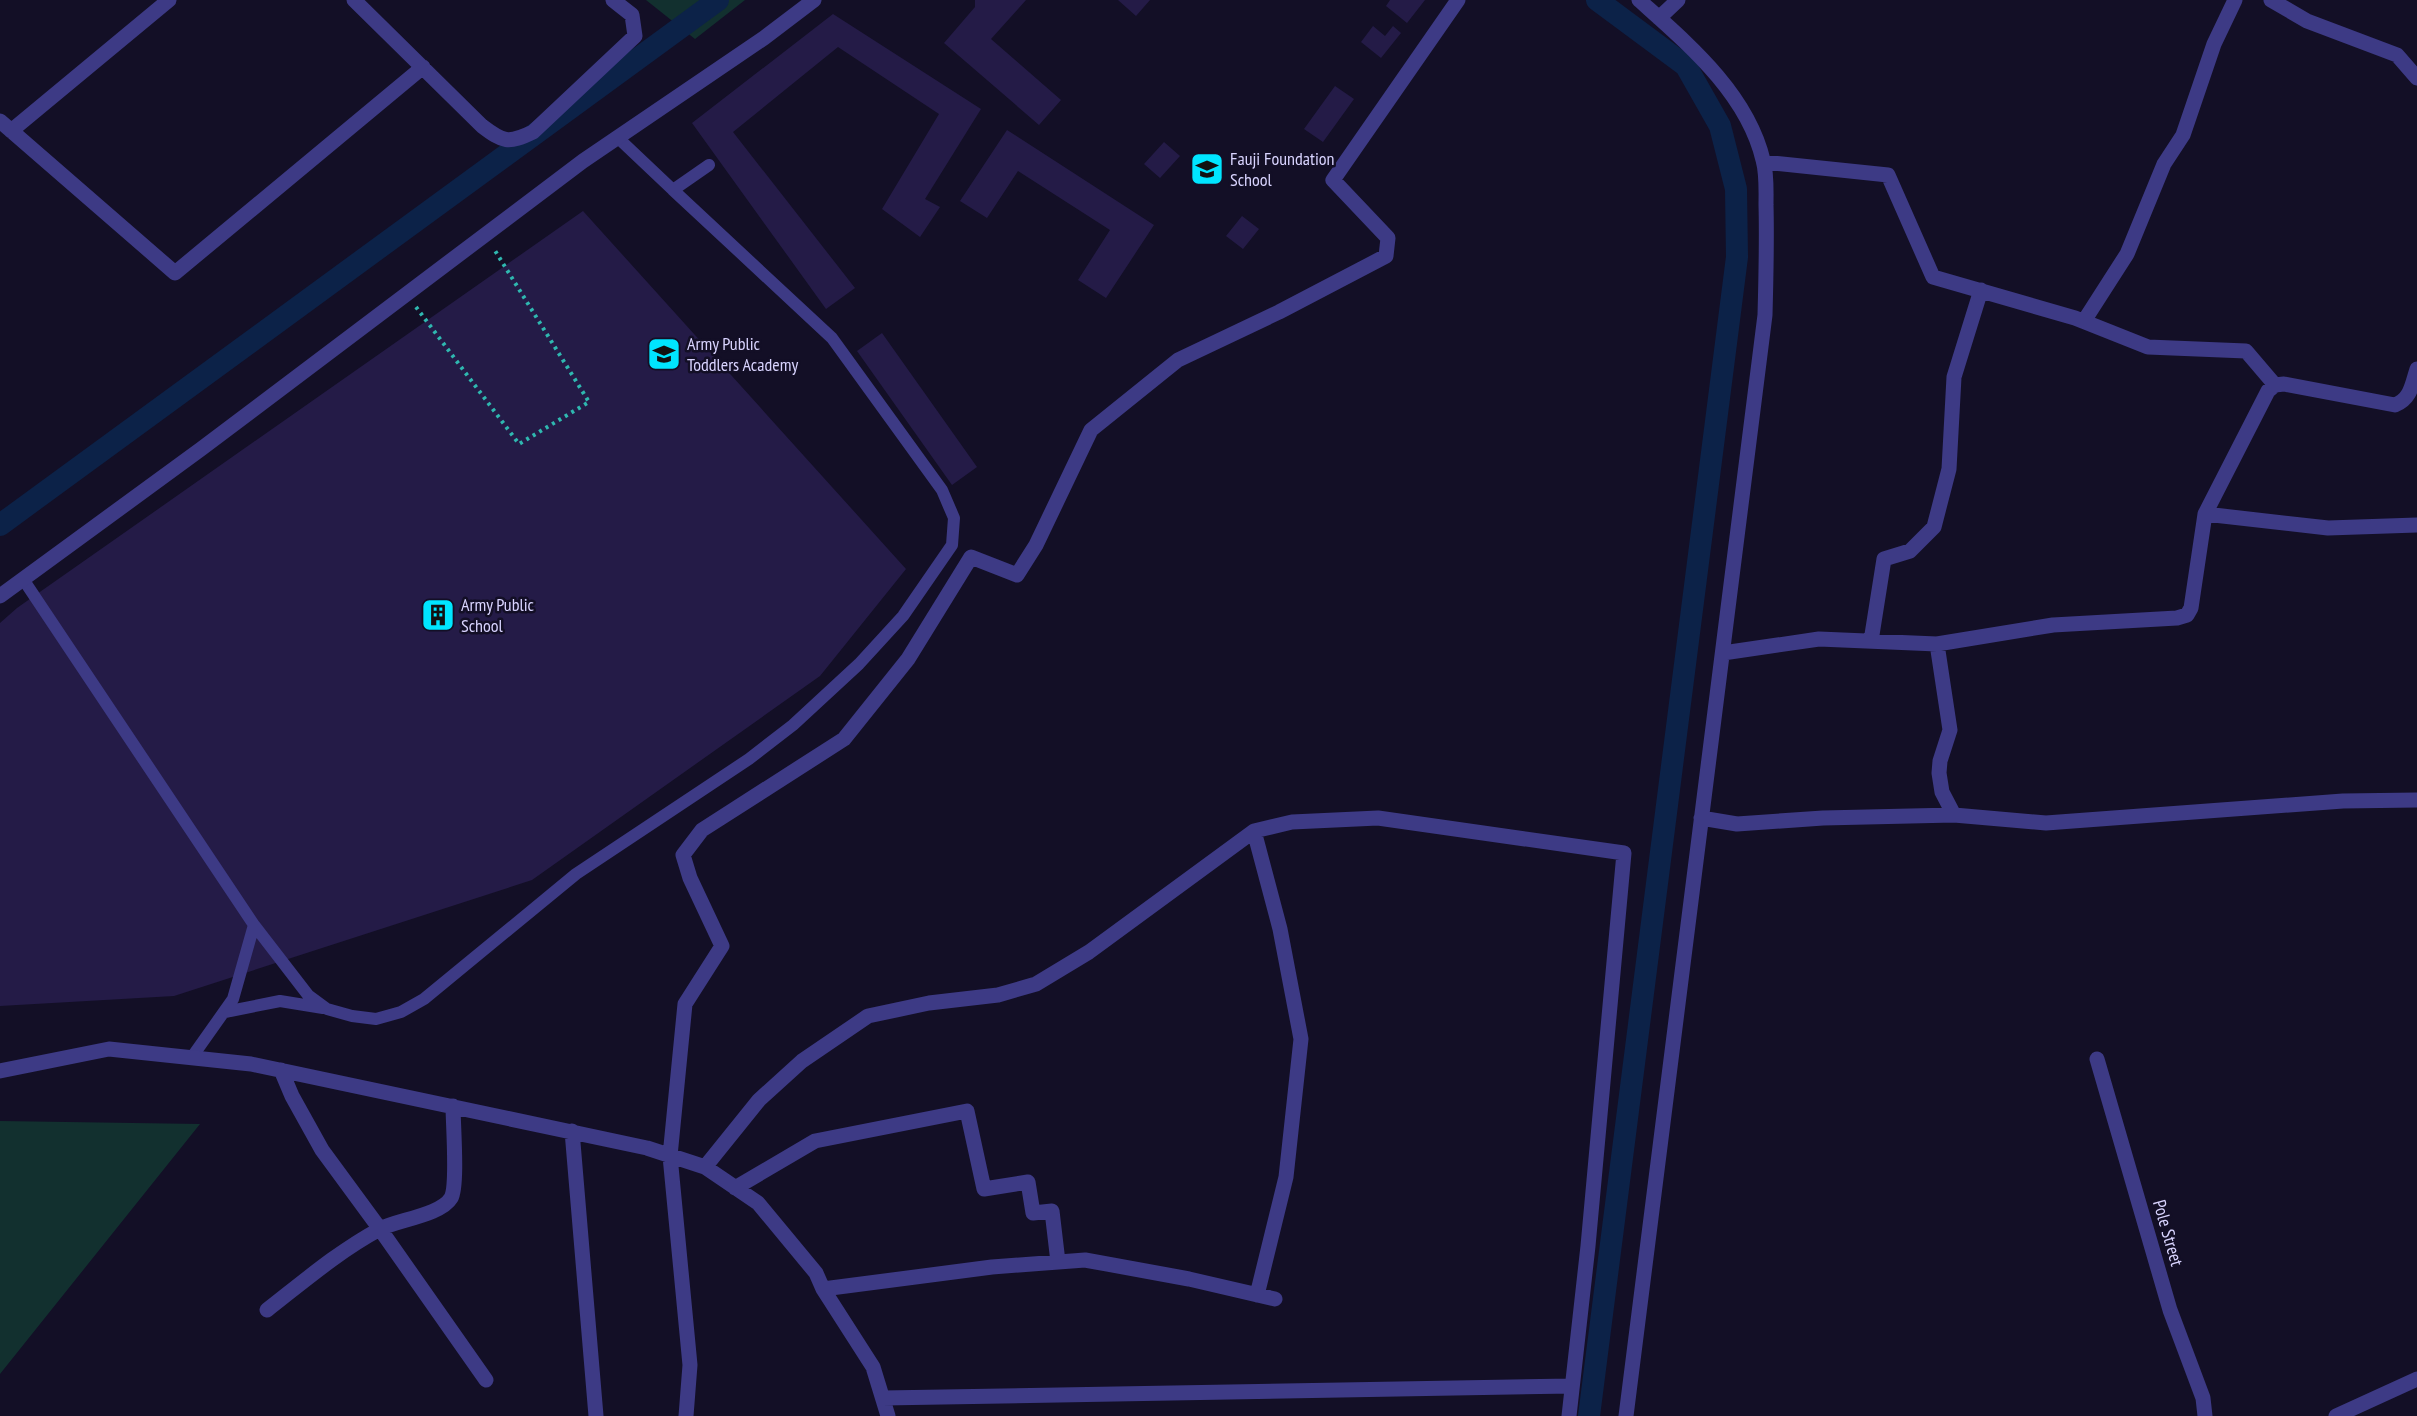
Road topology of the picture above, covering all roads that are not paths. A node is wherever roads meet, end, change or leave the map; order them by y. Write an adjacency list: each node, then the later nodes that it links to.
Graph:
1 (169, 0): 13 (street)
2 (354, 0): 11 (street)
3 (613, 0): 11 (street)
4 (814, 0): 14 (street)
5 (1458, 0): 42 (street)
6 (1639, 0): 10 (street)
7 (1678, 0): 10 (street)
8 (2235, 0): 19 (street)
9 (2281, 2): 12 (street)
10 (1659, 18): 15 (street)
11 (423, 67): 13 (street)
12 (2417, 78)
13 (6, 126)
14 (617, 137): 17 (lane); 24 (street)
15 (1764, 162): 18 (street); 28 (street)
16 (709, 165): 17 (lane)
17 (673, 190): 34 (lane)
18 (1981, 290): 19 (street); 26 (street)
19 (2084, 321): 21 (street)
20 (2417, 369): 21 (street)
21 (2275, 385): 22 (street)
22 (2205, 514): 23 (street); 27 (street)
23 (2417, 525)
24 (23, 579): 25 (street); 33 (lane)
25 (0, 596)
26 (1871, 641): 27 (street); 28 (street)
27 (1937, 644): 30 (street)
28 (1723, 653): 31 (street)
29 (2417, 800): 30 (street)
30 (1954, 815): 31 (street)
31 (1701, 818): 59 (street)
32 (1254, 831): 43 (street); 48 (street); 53 (street)
33 (254, 925): 34 (lane); 35 (lane)
34 (327, 1009): 35 (lane)
35 (225, 1012): 36 (lane)
36 (192, 1057): 38 (street); 39 (street)
37 (2097, 1059): 60 (street, Pole Street)
38 (281, 1070): 40 (street); 45 (street)
39 (0, 1071)
40 (453, 1106): 41 (street); 45 (street)
41 (572, 1131): 42 (street); 55 (street)
42 (670, 1156): 43 (street); 56 (street)
43 (705, 1167): 44 (street)
44 (735, 1188): 46 (street); 47 (street)
45 (381, 1229): 50 (street); 52 (street)
46 (1058, 1262): 47 (street); 48 (street)
47 (823, 1289): 54 (street)
48 (1257, 1295): 49 (street)
49 (1275, 1299)
50 (267, 1310)
51 (2417, 1379): 61 (street)
52 (486, 1380)
53 (1572, 1386): 54 (street); 58 (street)
54 (883, 1398): 57 (street)
55 (596, 1416)
56 (686, 1416)
57 (888, 1416)
58 (1569, 1416)
59 (1626, 1416)
60 (2205, 1416)
61 (2336, 1416)

